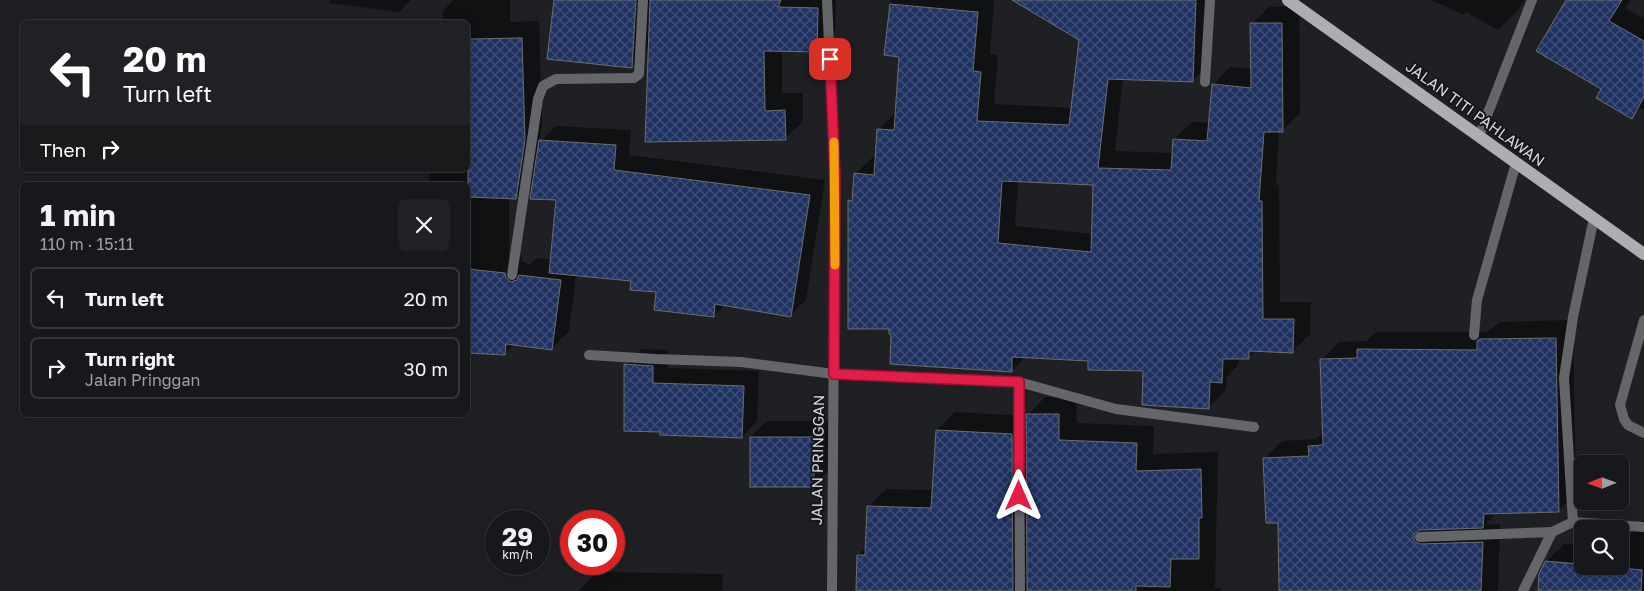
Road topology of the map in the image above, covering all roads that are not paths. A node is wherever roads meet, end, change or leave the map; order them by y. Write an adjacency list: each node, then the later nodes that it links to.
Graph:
1 (643, 0): 11 (street)
2 (827, 0): 15 (street, JALAN PRINGGAN)
3 (1210, 0): 6 (street)
4 (1288, 0): 7 (main road, JALAN TITI PAHLAWAN)
5 (1532, 0): 7 (street)
6 (1206, 82)
7 (1479, 136): 8 (main road, JALAN TITI PAHLAWAN)
8 (1516, 163): 9 (main road, JALAN TITI PAHLAWAN); 13 (street)
9 (1594, 218): 10 (main road, JALAN TITI PAHLAWAN); 19 (street)
10 (1644, 254)
11 (512, 275)
12 (1644, 320): 18 (street)
13 (1474, 335)
14 (589, 354): 15 (street)
15 (834, 374): 16 (street); 23 (street, JALAN PRINGGAN)
16 (1019, 382): 17 (street); 24 (street)
17 (1254, 427)
18 (1644, 433)
19 (1573, 522): 20 (street); 21 (street)
20 (1644, 527)
21 (1552, 532): 22 (street); 25 (street)
22 (1420, 537)
23 (832, 591)
24 (1020, 591)
25 (1523, 591)

